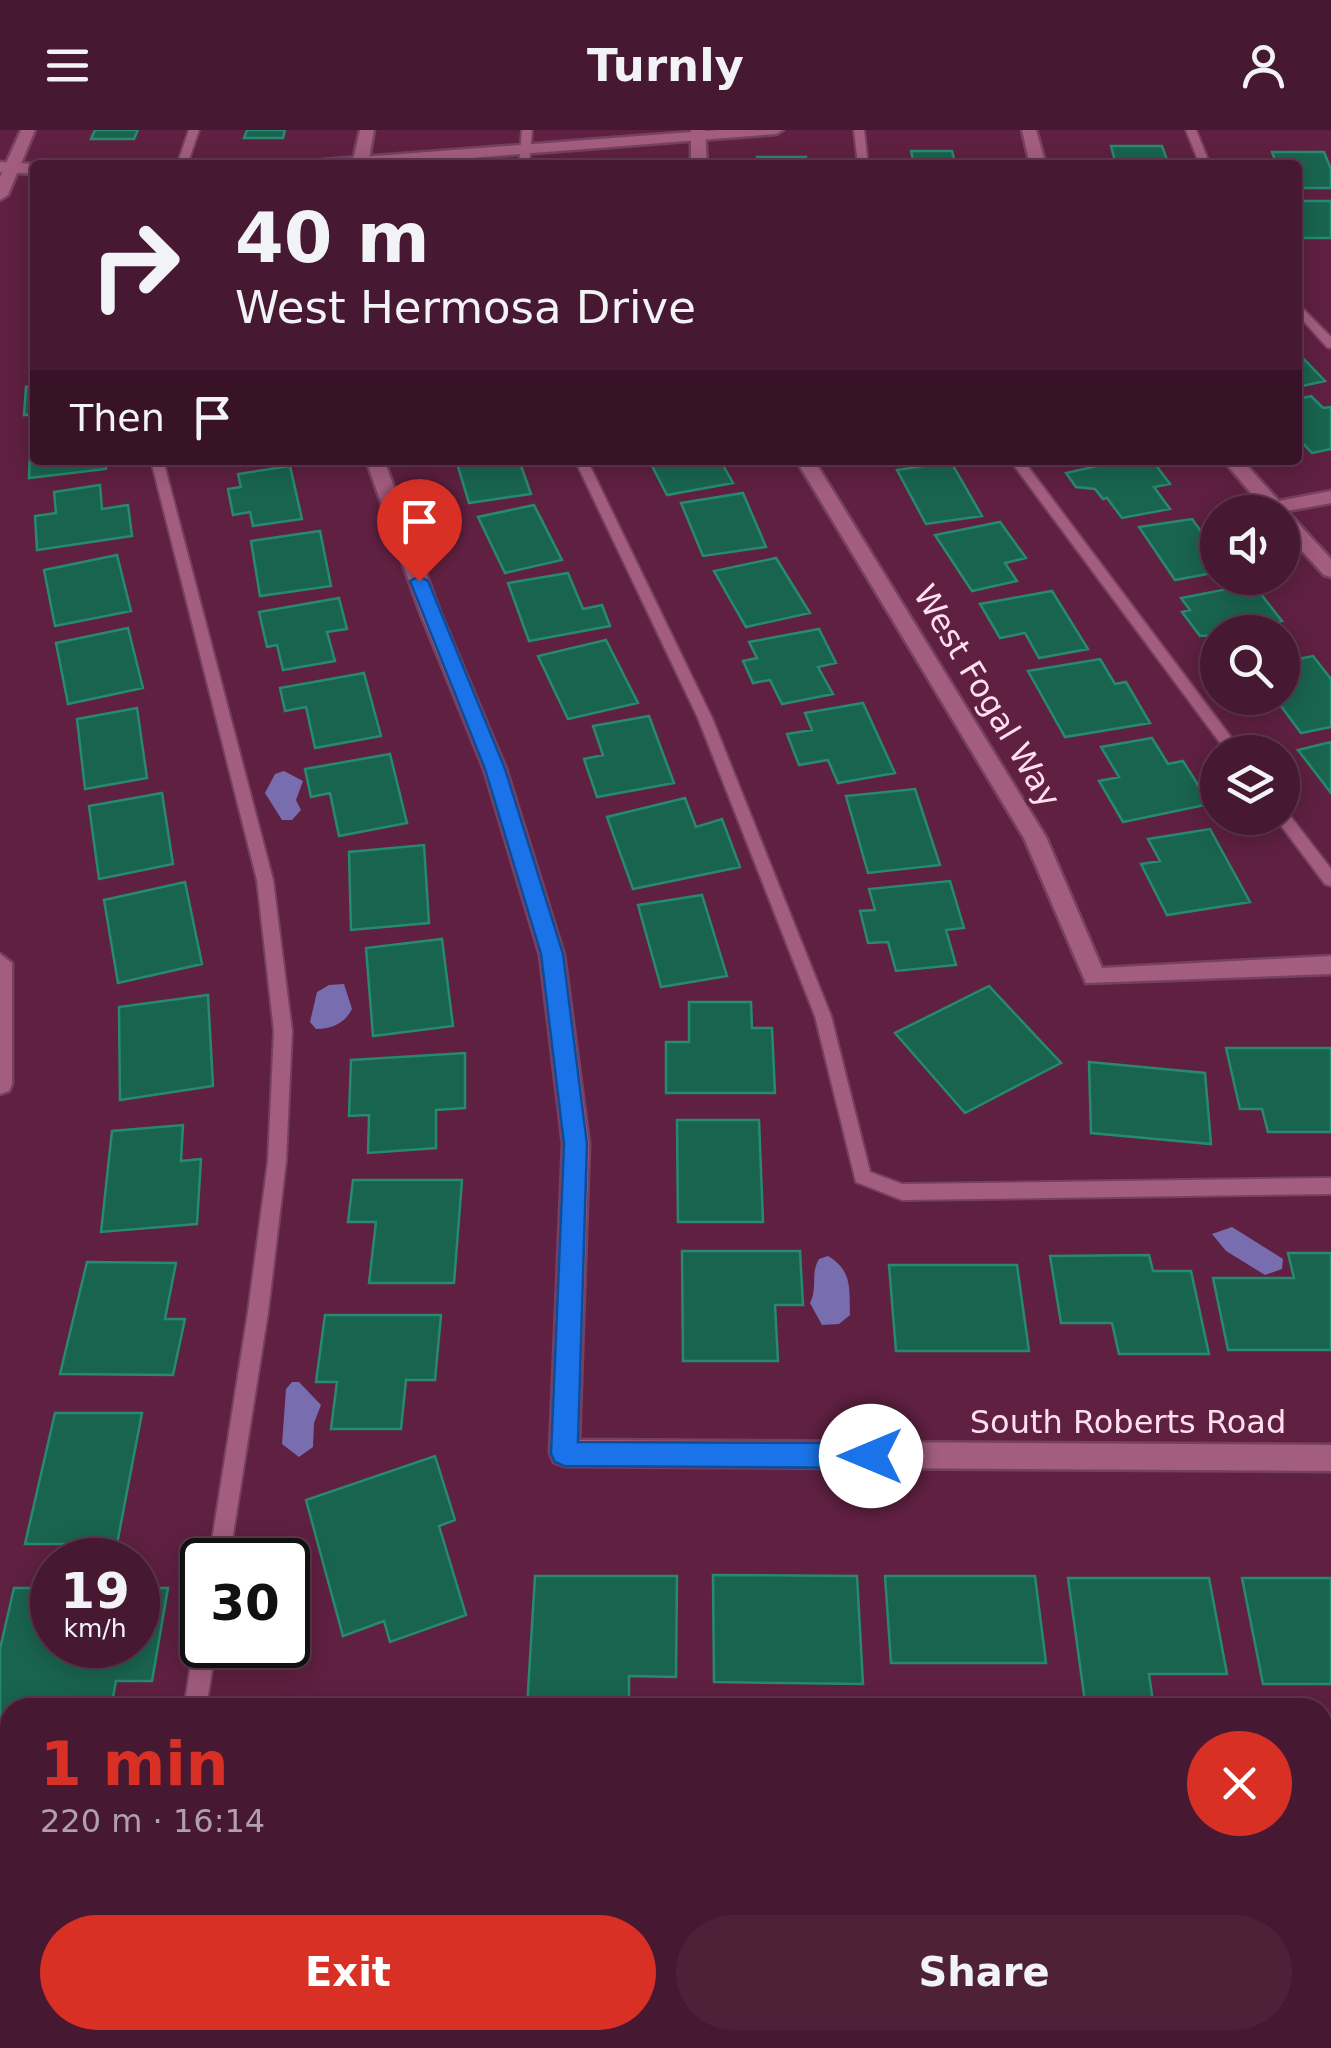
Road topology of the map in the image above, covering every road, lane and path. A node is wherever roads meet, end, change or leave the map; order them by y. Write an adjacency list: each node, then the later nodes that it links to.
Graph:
1 (28, 130): 18 (street)
2 (194, 130): 11 (lane)
3 (367, 130): 12 (street)
4 (527, 130): 10 (lane)
5 (776, 130): 9 (street)
6 (859, 130): 15 (lane)
7 (1029, 130): 16 (street)
8 (1190, 130): 17 (lane)
9 (698, 133): 10 (street); 14 (street)
10 (524, 158): 13 (street)
11 (184, 160)
12 (361, 160)
13 (469, 160)
14 (700, 160)
15 (862, 160)
16 (1037, 160)
17 (1203, 160)
18 (6, 168): 19 (street)
19 (0, 195)
20 (1302, 312): 21 (lane)
21 (1331, 344)
22 (159, 465): 41 (lane)
23 (378, 465): 40 (street, South Roberts Road)
24 (583, 465): 39 (lane)
25 (808, 465): 37 (street, West Fogal Way)
26 (1020, 465): 33 (lane)
27 (1236, 465): 28 (street)
28 (1262, 495)
29 (1331, 496): 30 (street)
30 (1300, 506)
31 (1300, 537): 32 (street)
32 (1331, 571)
33 (1222, 735)
34 (1297, 835): 35 (lane)
35 (1331, 880)
36 (0, 963): 38 (street)
37 (1331, 964)
38 (0, 1084)
39 (1331, 1186)
40 (1331, 1458)
41 (222, 1538)
42 (202, 1668): 43 (lane)
43 (197, 1698)

